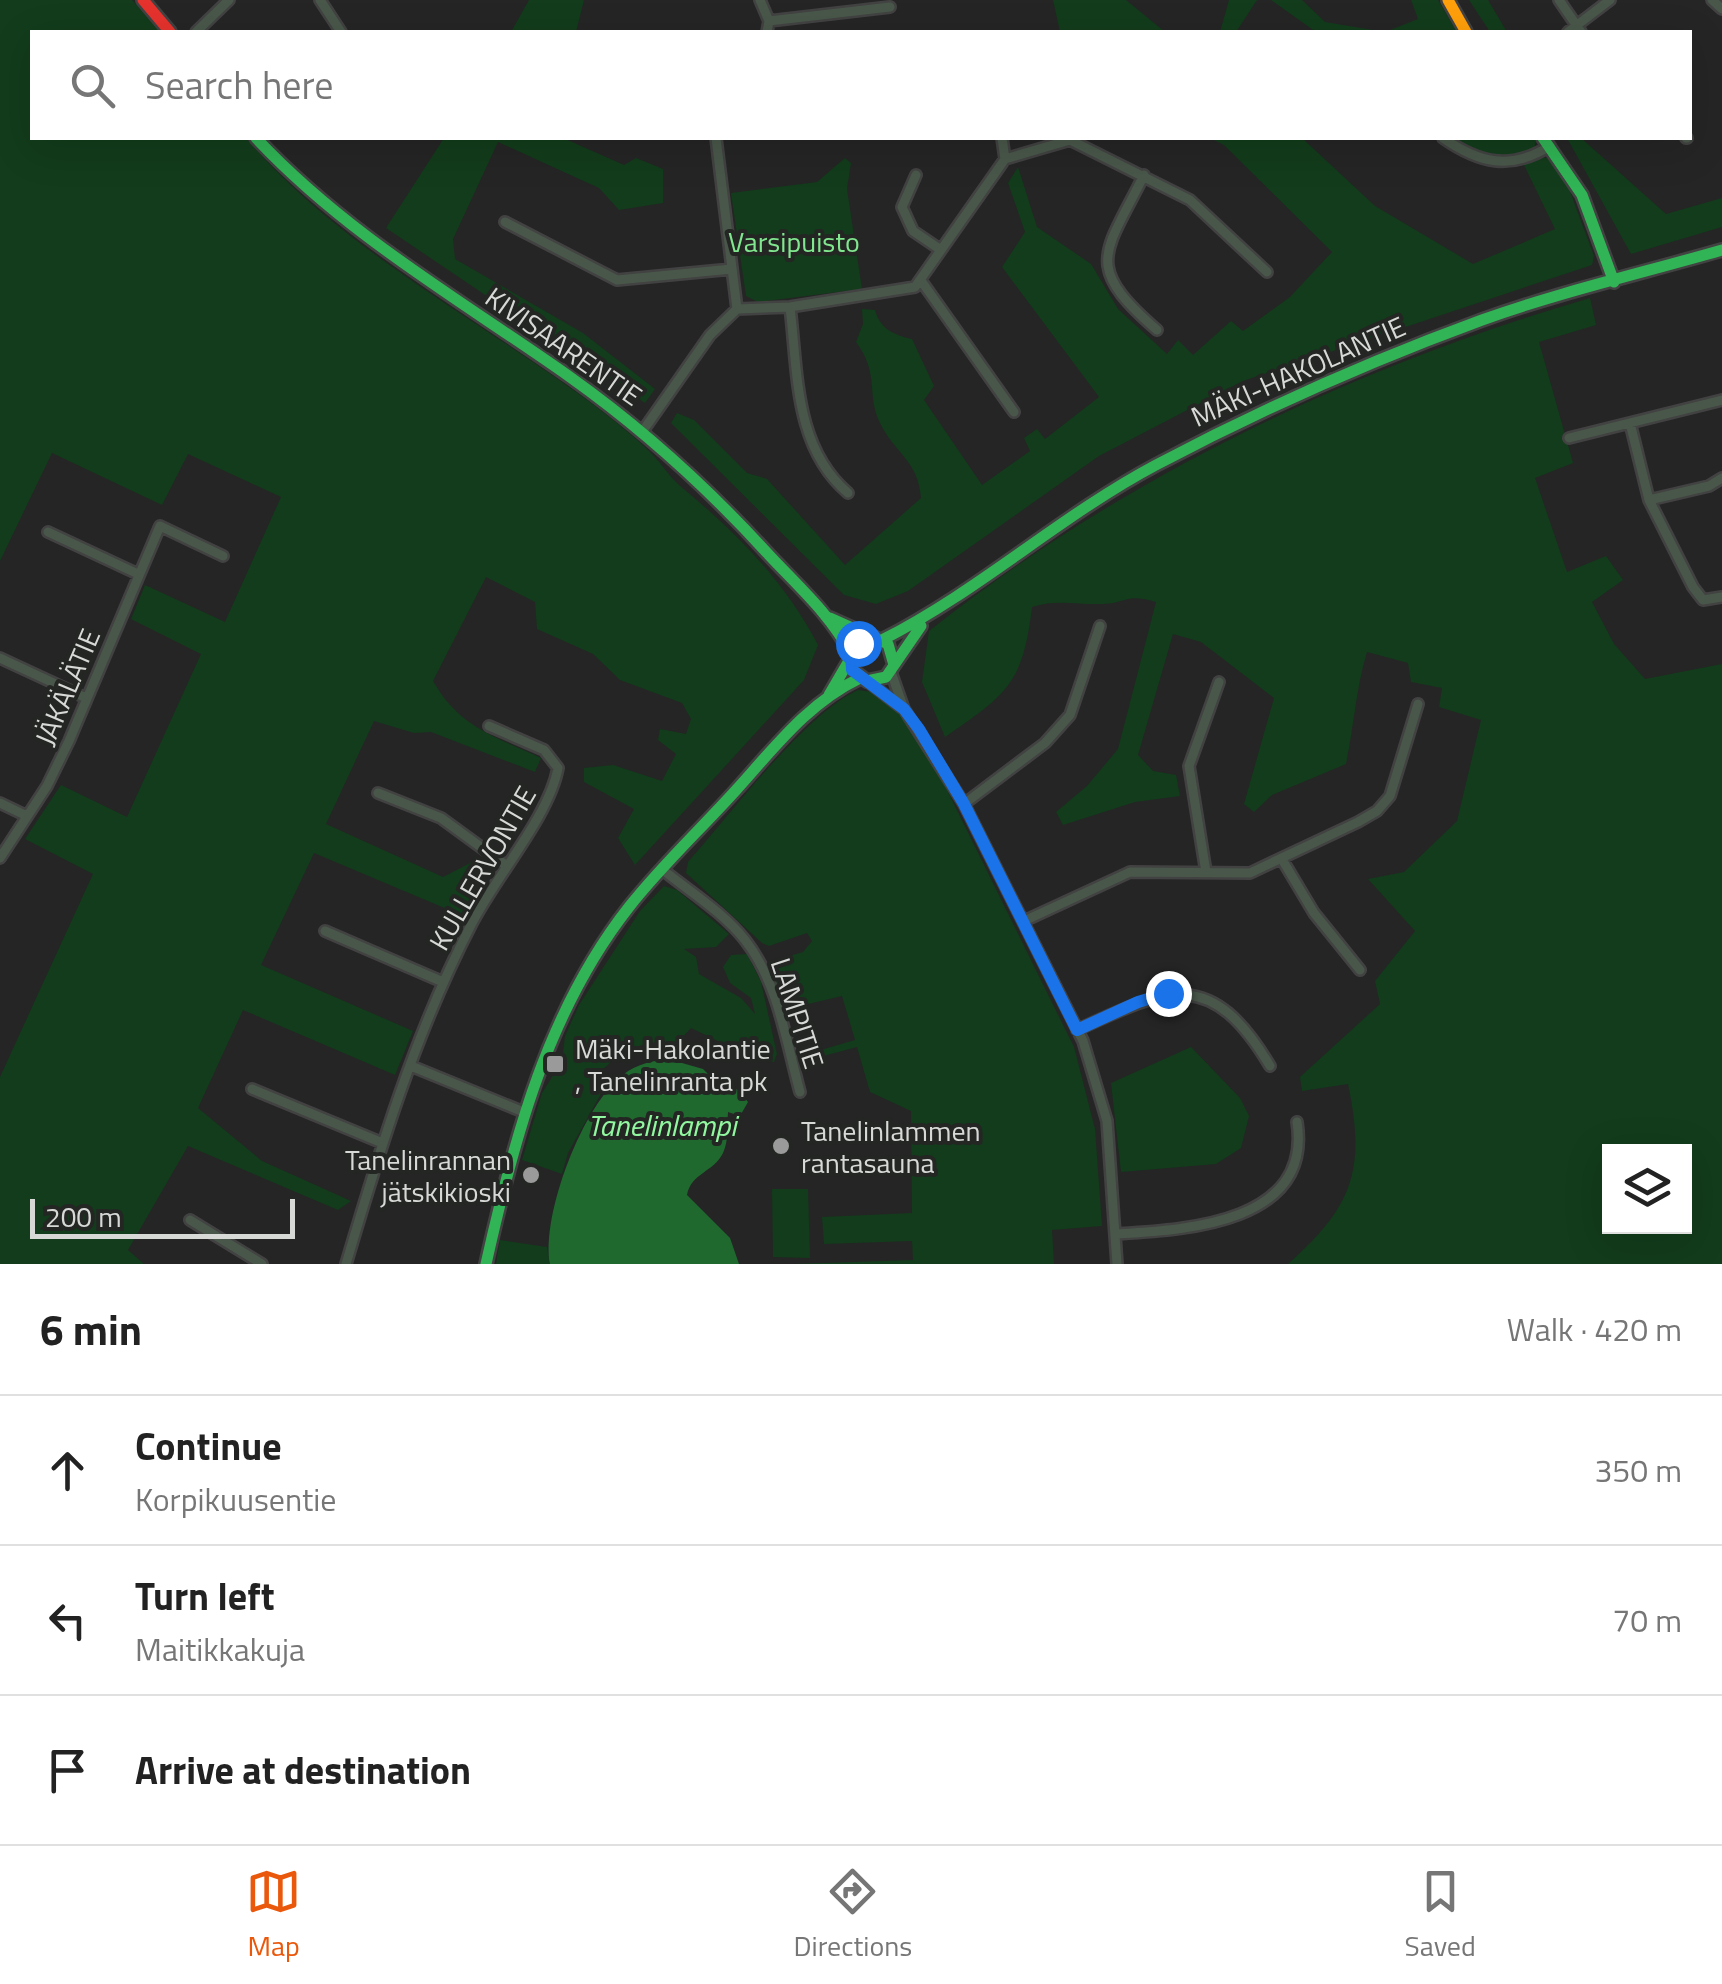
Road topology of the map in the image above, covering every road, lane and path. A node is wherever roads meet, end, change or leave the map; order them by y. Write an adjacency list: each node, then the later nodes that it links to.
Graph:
1 (143, 0): 12 (street)
2 (228, 0): 13 (street)
3 (320, 0): 14 (street)
4 (760, 0): 11 (street)
5 (1448, 0): 15 (street)
6 (1559, 0): 16 (street)
7 (1610, 0): 17 (street)
8 (1712, 0): 10 (street)
9 (890, 7): 11 (street)
10 (1722, 9)
11 (768, 27)
12 (168, 30)
13 (198, 30)
14 (340, 30)
15 (1465, 30)
16 (1574, 30)
17 (1576, 30)
18 (258, 140): 39 (street, KIVISAARENTIE)
19 (716, 140): 29 (street)
20 (1002, 140): 23 (street)
21 (1447, 140): 22 (street)
22 (1547, 142): 32 (street)
23 (1005, 160): 25 (street); 27 (street)
24 (916, 174): 27 (street)
25 (1144, 174): 30 (street); 35 (street)
26 (505, 222): 29 (street)
27 (940, 250): 31 (street)
28 (1722, 250): 32 (street, MÄKI-HAKOLANTIE)
29 (732, 269): 34 (street)
30 (1268, 272)
31 (922, 282): 33 (street); 37 (street)
32 (1614, 282): 48 (street, MÄKI-HAKOLANTIE)
33 (790, 307): 34 (street); 42 (street)
34 (736, 309): 39 (street)
35 (1157, 330)
36 (1722, 400): 38 (street)
37 (1014, 412)
38 (1630, 424): 40 (street); 43 (street)
39 (642, 432): 49 (street, KIVISAARENTIE)
40 (1569, 438)
41 (1722, 478): 43 (street)
42 (848, 492)
43 (1649, 500): 47 (street)
44 (48, 532): 46 (street)
45 (223, 556): 46 (street, JÄKÄLÄTIE)
46 (138, 574): 58 (street, JÄKÄLÄTIE)
47 (1722, 597)
48 (931, 615): 51 (street, MÄKI-HAKOLANTIE); 54 (street, MÄKI-HAKOLANTIE)
49 (826, 616): 51 (street, KIVISAARENTIE); 52 (street, KIVISAARENTIE)
50 (1100, 626): 64 (street)
51 (879, 639): 52 (street); 54 (street)
52 (850, 656): 55 (street); 57 (street)
53 (0, 658): 58 (street)
54 (892, 668): 55 (street); 60 (street)
55 (864, 680): 57 (street); 60 (street)
56 (1219, 682): 70 (street)
57 (829, 695): 69 (street)
58 (86, 698): 65 (street, JÄKÄLÄTIE)
59 (1418, 704): 67 (street)
60 (904, 709): 64 (street)
61 (489, 726): 68 (street, KULLERVONTIE)
62 (378, 792): 68 (street)
63 (0, 803): 65 (street)
64 (964, 804): 71 (street)
65 (27, 816): 66 (street, JÄKÄLÄTIE)
66 (0, 858)
67 (1283, 861): 70 (street); 73 (street)
68 (504, 864): 74 (street, KULLERVONTIE)
69 (662, 870): 79 (street, LAMPITIE); 80 (street)
70 (1206, 872): 71 (street)
71 (1024, 921): 75 (street)
72 (325, 931): 74 (street)
73 (1360, 970)
74 (443, 982): 76 (street, KULLERVONTIE)
75 (1077, 1030): 77 (street); 84 (street)
76 (411, 1066): 80 (street); 82 (street, KULLERVONTIE)
77 (1270, 1066)
78 (252, 1089): 82 (street)
79 (800, 1092)
80 (526, 1113): 87 (street)
81 (1297, 1122): 84 (street)
82 (380, 1142): 86 (street, KULLERVONTIE)
83 (190, 1220): 85 (street)
84 (1115, 1234): 88 (street)
85 (262, 1264)
86 (346, 1264)
87 (486, 1264)
88 (1117, 1264)

